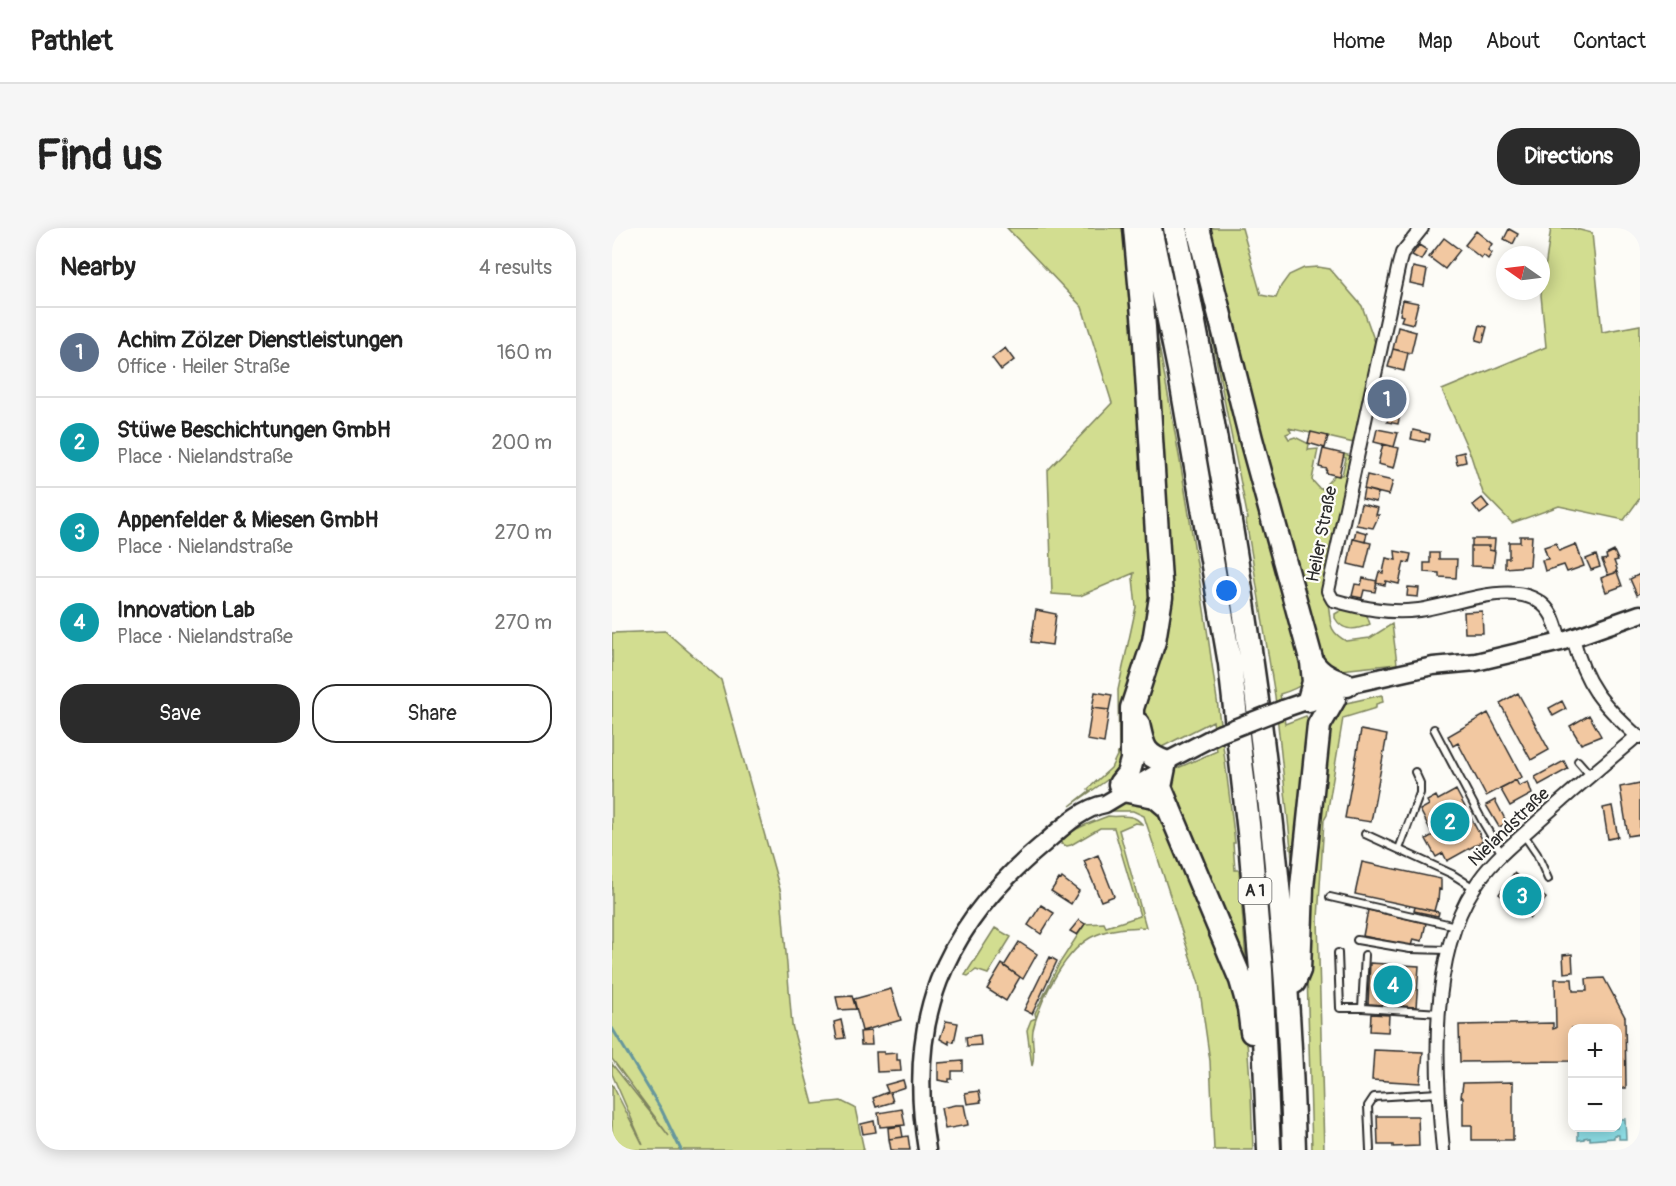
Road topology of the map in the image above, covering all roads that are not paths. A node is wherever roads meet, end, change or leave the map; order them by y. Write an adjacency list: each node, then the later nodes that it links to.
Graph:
1 (1135, 228): 9 (highway)
2 (1150, 228): 37 (highway, A 1)
3 (1175, 228): 33 (highway, A 1)
4 (1198, 228): 8 (highway)
5 (1422, 228): 7 (street, Heiler Straße)
6 (1640, 614): 7 (main road)
7 (1567, 640): 10 (main road); 14 (street)
8 (1312, 662): 10 (highway); 11 (highway)
9 (1139, 687): 16 (highway); 19 (highway)
10 (1340, 692): 11 (main road); 12 (highway)
11 (1298, 704): 12 (highway); 16 (main road, bridge)
12 (1319, 725): 33 (highway)
13 (1434, 729): 24 (lane)
14 (1638, 736): 18 (street, Nielandstraße)
15 (1578, 761): 18 (lane)
16 (1166, 762): 19 (main road); 20 (highway)
17 (1415, 772): 23 (lane)
18 (1591, 776): 22 (street, Nielandstraße)
19 (1124, 787): 20 (highway); 38 (main road)
20 (1168, 808): 37 (highway)
21 (1365, 834): 23 (lane)
22 (1524, 834): 24 (street, Nielandstraße); 25 (lane)
23 (1399, 849): 26 (lane)
24 (1502, 854): 26 (street, Nielandstraße)
25 (1548, 879)
26 (1474, 888): 28 (street, Nielandstraße)
27 (1330, 897): 28 (lane)
28 (1456, 926): 30 (street, Nielandstraße)
29 (1357, 940): 30 (lane)
30 (1447, 950): 35 (street, Nielandstraße)
31 (1338, 953): 34 (lane)
32 (1365, 955): 34 (lane)
33 (1288, 1000): 40 (highway, A 1)
34 (1362, 1008): 35 (lane)
35 (1440, 1013): 36 (street, Nielandstraße)
36 (1439, 1092): 41 (lane); 42 (street, Nielandstraße)
37 (1269, 1119): 39 (highway, A 1)
38 (927, 1150)
39 (1269, 1150)
40 (1294, 1150)
41 (1370, 1150)
42 (1443, 1150)

